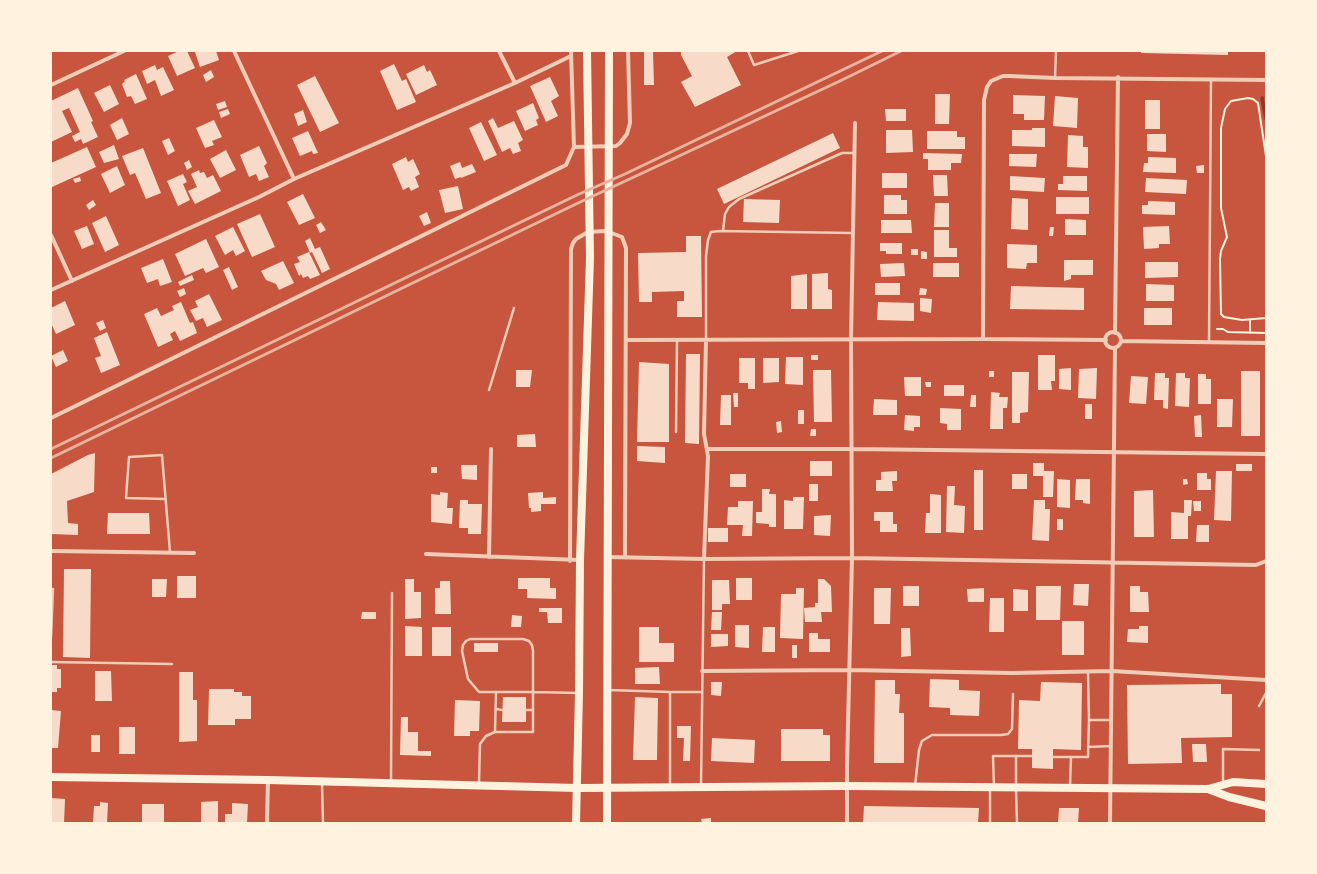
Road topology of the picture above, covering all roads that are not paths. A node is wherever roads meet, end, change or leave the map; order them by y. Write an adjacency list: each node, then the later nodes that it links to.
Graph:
1 (124, 51): 16 (street)
2 (234, 51): 20 (street)
3 (499, 51): 15 (street)
4 (586, 51): 56 (main road)
5 (609, 51): 52 (main road)
6 (628, 51): 18 (street)
7 (748, 51): 8 (lane)
8 (798, 51)
9 (1056, 51): 12 (lane)
10 (571, 53): 15 (street); 18 (street)
11 (1118, 77): 12 (street); 13 (street); 27 (street)
12 (1055, 78): 29 (street)
13 (1211, 79): 14 (street); 35 (lane)
14 (1266, 80)
15 (515, 83): 20 (street)
16 (51, 85)
17 (856, 123): 19 (street)
18 (574, 147): 39 (street)
19 (854, 153): 21 (lane); 22 (street)
20 (294, 179): 24 (street)
21 (723, 231): 22 (lane); 32 (lane)
22 (854, 233): 28 (street)
23 (51, 235): 24 (street)
24 (72, 281): 25 (street)
25 (51, 290)
26 (514, 308): 38 (lane)
27 (1115, 333): 33 (street); 34 (street)
28 (851, 339): 29 (street); 32 (street); 43 (street)
29 (983, 339): 33 (street)
30 (626, 340): 31 (street); 53 (street); 57 (street)
31 (677, 340): 32 (street); 40 (lane)
32 (706, 340): 42 (street)
33 (1106, 340): 37 (street)
34 (1121, 341): 35 (street); 37 (street)
35 (1209, 342): 36 (street)
36 (1266, 343)
37 (1115, 348): 44 (street)
38 (489, 390)
39 (51, 418)
40 (676, 432)
41 (491, 448): 51 (street)
42 (707, 449): 43 (street); 55 (street)
43 (852, 449): 44 (street); 54 (street)
44 (1115, 451): 45 (street); 59 (street)
45 (1266, 454)
46 (165, 499): 46 (lane); 48 (lane)
47 (51, 551): 48 (street)
48 (170, 552): 49 (street)
49 (194, 553)
50 (426, 554): 51 (street)
51 (490, 557): 57 (street)
52 (607, 557): 53 (street); 70 (main road)
53 (625, 557): 55 (street)
54 (852, 558): 55 (street); 59 (street); 65 (street)
55 (704, 559): 66 (lane)
56 (580, 560): 57 (street); 75 (main road)
57 (570, 561)
58 (1266, 561): 59 (street)
59 (1113, 563): 68 (street)
60 (51, 589): 62 (lane)
61 (392, 594): 96 (lane)
62 (51, 637)
63 (51, 662): 64 (lane)
64 (172, 664)
65 (849, 670): 66 (street); 67 (street); 100 (street)
66 (702, 671): 74 (lane)
67 (1088, 671): 68 (street); 83 (lane)
68 (1112, 671): 69 (street); 84 (street)
69 (1266, 680)
70 (607, 690): 73 (lane); 102 (main road)
71 (496, 692): 72 (lane); 72 (lane); 79 (lane)
72 (533, 692): 75 (lane); 82 (lane)
73 (670, 692): 74 (lane); 103 (lane)
74 (702, 692): 104 (lane)
75 (579, 693): 105 (main road)
76 (1266, 693): 78 (lane)
77 (1013, 694): 101 (lane)
78 (1259, 706)
79 (496, 709): 80 (lane); 85 (lane)
80 (502, 710)
81 (526, 710): 82 (lane)
82 (533, 710): 85 (lane)
83 (1089, 720): 84 (lane); 87 (lane)
84 (1111, 720): 86 (street)
85 (495, 732): 99 (lane)
86 (1111, 746): 87 (lane); 109 (street)
87 (1088, 747): 92 (lane)
88 (1259, 750): 98 (lane)
89 (1016, 756): 90 (lane); 106 (lane); 107 (lane)
90 (1032, 756)
91 (1053, 757): 92 (lane)
92 (1071, 757): 108 (lane)
93 (51, 777): 94 (main road)
94 (268, 780): 95 (main road); 112 (street)
95 (322, 781): 96 (main road); 113 (lane)
96 (391, 783): 99 (main road)
97 (1266, 784): 98 (main road)
98 (1222, 785): 110 (main road)
99 (478, 786): 105 (main road)
100 (847, 786): 101 (main road); 104 (main road); 116 (street)
101 (915, 786): 106 (main road)
102 (607, 787): 103 (main road); 105 (main road); 115 (main road)
103 (670, 787): 104 (main road)
104 (701, 787)
105 (576, 788): 114 (main road)
106 (992, 788): 107 (main road); 117 (lane)
107 (1016, 788): 108 (main road); 118 (lane)
108 (1070, 788): 109 (main road)
109 (1110, 788): 110 (main road); 119 (street)
110 (1208, 789): 111 (main road)
111 (1266, 806)
112 (267, 823)
113 (323, 823)
114 (576, 823)
115 (607, 823)
116 (847, 823)
117 (990, 823)
118 (1017, 823)
119 (1110, 823)

